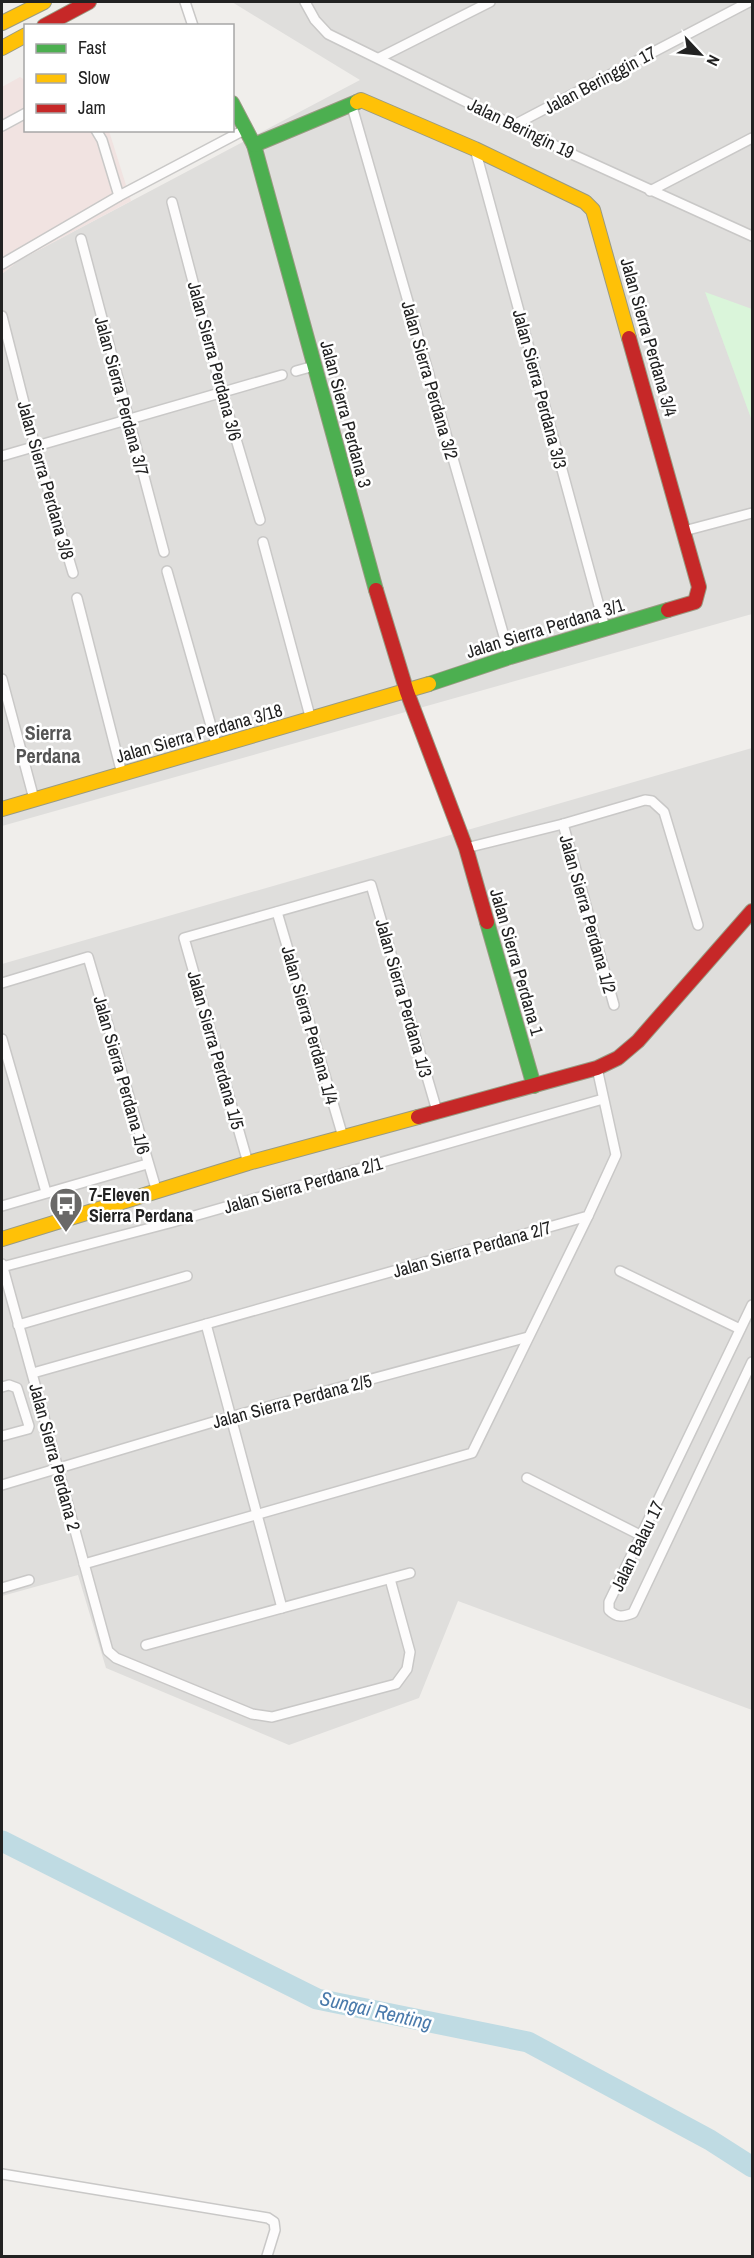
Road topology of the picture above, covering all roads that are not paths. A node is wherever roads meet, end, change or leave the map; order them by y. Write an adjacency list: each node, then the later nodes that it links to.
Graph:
1 (44, 2): 7 (main road)
2 (89, 2): 8 (main road)
3 (185, 2): 9 (street)
4 (305, 2): 12 (street, Jalan Beringin 19)
5 (490, 2): 12 (street)
6 (749, 2): 16 (street, Jalan Beringgin 17)
7 (2, 24)
8 (48, 24)
9 (192, 24)
10 (24, 36): 11 (main road)
11 (2, 48)
12 (380, 58): 16 (street, Jalan Beringin 19)
13 (351, 103): 21 (main road); 22 (main road, Jalan Sierra Perdana 3/4); 47 (street, Jalan Sierra Perdana 3/2)
14 (234, 107): 18 (main road, Jalan Sierra Perdana 3)
15 (24, 114): 17 (street)
16 (514, 125): 23 (street, Jalan Beringin 19)
17 (2, 126)
18 (246, 129): 21 (main road, Jalan Sierra Perdana 3); 24 (street)
19 (97, 132): 24 (street)
20 (753, 138): 23 (street)
21 (254, 145): 30 (main road, Jalan Sierra Perdana 3)
22 (475, 149): 39 (main road, Jalan Sierra Perdana 3/4); 46 (street, Jalan Sierra Perdana 3/3)
23 (650, 191): 26 (street, Jalan Beringin 19)
24 (119, 196): 28 (street)
25 (172, 202): 33 (street, Jalan Sierra Perdana 3/6)
26 (753, 236)
27 (81, 239): 34 (street, Jalan Sierra Perdana 3/7)
28 (2, 264)
29 (2, 316): 35 (street, Jalan Sierra Perdana 3/8)
30 (314, 366): 31 (street); 49 (main road, Jalan Sierra Perdana 3)
31 (296, 371)
32 (282, 375): 33 (street)
33 (222, 392): 34 (street); 38 (street, Jalan Sierra Perdana 3/6)
34 (127, 420): 35 (street); 41 (street, Jalan Sierra Perdana 3/7)
35 (35, 446): 36 (street); 43 (street, Jalan Sierra Perdana 3/8)
36 (2, 456)
37 (753, 513): 39 (street)
38 (260, 520)
39 (684, 531): 45 (main road, Jalan Sierra Perdana 3/4)
40 (263, 542): 50 (street)
41 (164, 552)
42 (167, 571): 51 (street)
43 (73, 573)
44 (77, 598): 52 (street)
45 (695, 602): 46 (main road, Jalan Sierra Perdana 3/1)
46 (605, 628): 47 (main road, Jalan Sierra Perdana 3/1)
47 (510, 657): 49 (main road, Jalan Sierra Perdana 3/1)
48 (2, 679): 53 (street)
49 (407, 692): 50 (main road, Jalan Sierra Perdana 3/18); 56 (main road, Jalan Sierra Perdana 3)
50 (311, 720): 51 (main road, Jalan Sierra Perdana 3/18)
51 (217, 747): 52 (main road, Jalan Sierra Perdana 3/18)
52 (122, 774): 53 (main road, Jalan Sierra Perdana 3/18)
53 (34, 799): 54 (main road, Jalan Sierra Perdana 3/18)
54 (2, 809)
55 (563, 824): 56 (street); 59 (street); 61 (street, Jalan Sierra Perdana 1/2)
56 (466, 848): 64 (main road, Jalan Sierra Perdana 1)
57 (753, 911): 63 (main road)
58 (278, 912): 66 (street, Jalan Sierra Perdana 1/3); 67 (street, Jalan Sierra Perdana 1/4); 68 (street, Jalan Sierra Perdana 1/5)
59 (698, 925)
60 (2, 983): 69 (street, Jalan Sierra Perdana 1/6)
61 (614, 1005)
62 (2, 1039): 70 (street)
63 (597, 1068): 64 (main road); 65 (street)
64 (534, 1086): 66 (main road)
65 (603, 1099): 73 (street); 75 (street, Jalan Sierra Perdana 2/1)
66 (437, 1111): 67 (main road)
67 (343, 1137): 68 (main road)
68 (248, 1163): 71 (main road)
69 (147, 1164): 70 (street); 71 (street, Jalan Sierra Perdana 1/6)
70 (46, 1192): 72 (street)
71 (157, 1192): 74 (main road)
72 (2, 1206)
73 (588, 1216): 79 (street, Jalan Sierra Perdana 2/7); 82 (street)
74 (2, 1239)
75 (2, 1265): 80 (street, Jalan Sierra Perdana 2)
76 (620, 1271): 81 (street)
77 (187, 1276): 80 (street)
78 (753, 1305): 81 (street, Jalan Balau 17)
79 (206, 1324): 84 (street, Jalan Sierra Perdana 2/7); 86 (street)
80 (18, 1325): 84 (street, Jalan Sierra Perdana 2)
81 (740, 1329): 92 (street, Jalan Balau 17)
82 (528, 1337): 86 (street, Jalan Sierra Perdana 2/5); 91 (street)
83 (752, 1364): 92 (street, Jalan Balau 17)
84 (33, 1373): 88 (street, Jalan Sierra Perdana 2)
85 (2, 1387): 87 (street)
86 (230, 1417): 88 (street, Jalan Sierra Perdana 2/5); 91 (street)
87 (2, 1436)
88 (57, 1469): 90 (street, Jalan Sierra Perdana 2/5); 93 (street, Jalan Sierra Perdana 2)
89 (527, 1478): 92 (street)
90 (2, 1485)
91 (256, 1513): 93 (street); 98 (street)
92 (642, 1536)
93 (84, 1564): 95 (street, Jalan Sierra Perdana 2)
94 (410, 1573): 95 (street)
95 (390, 1578): 98 (street)
96 (29, 1580): 97 (street)
97 (2, 1587)
98 (282, 1608): 99 (street)
99 (146, 1645)
100 (2, 2174): 101 (street)
101 (267, 2256)

